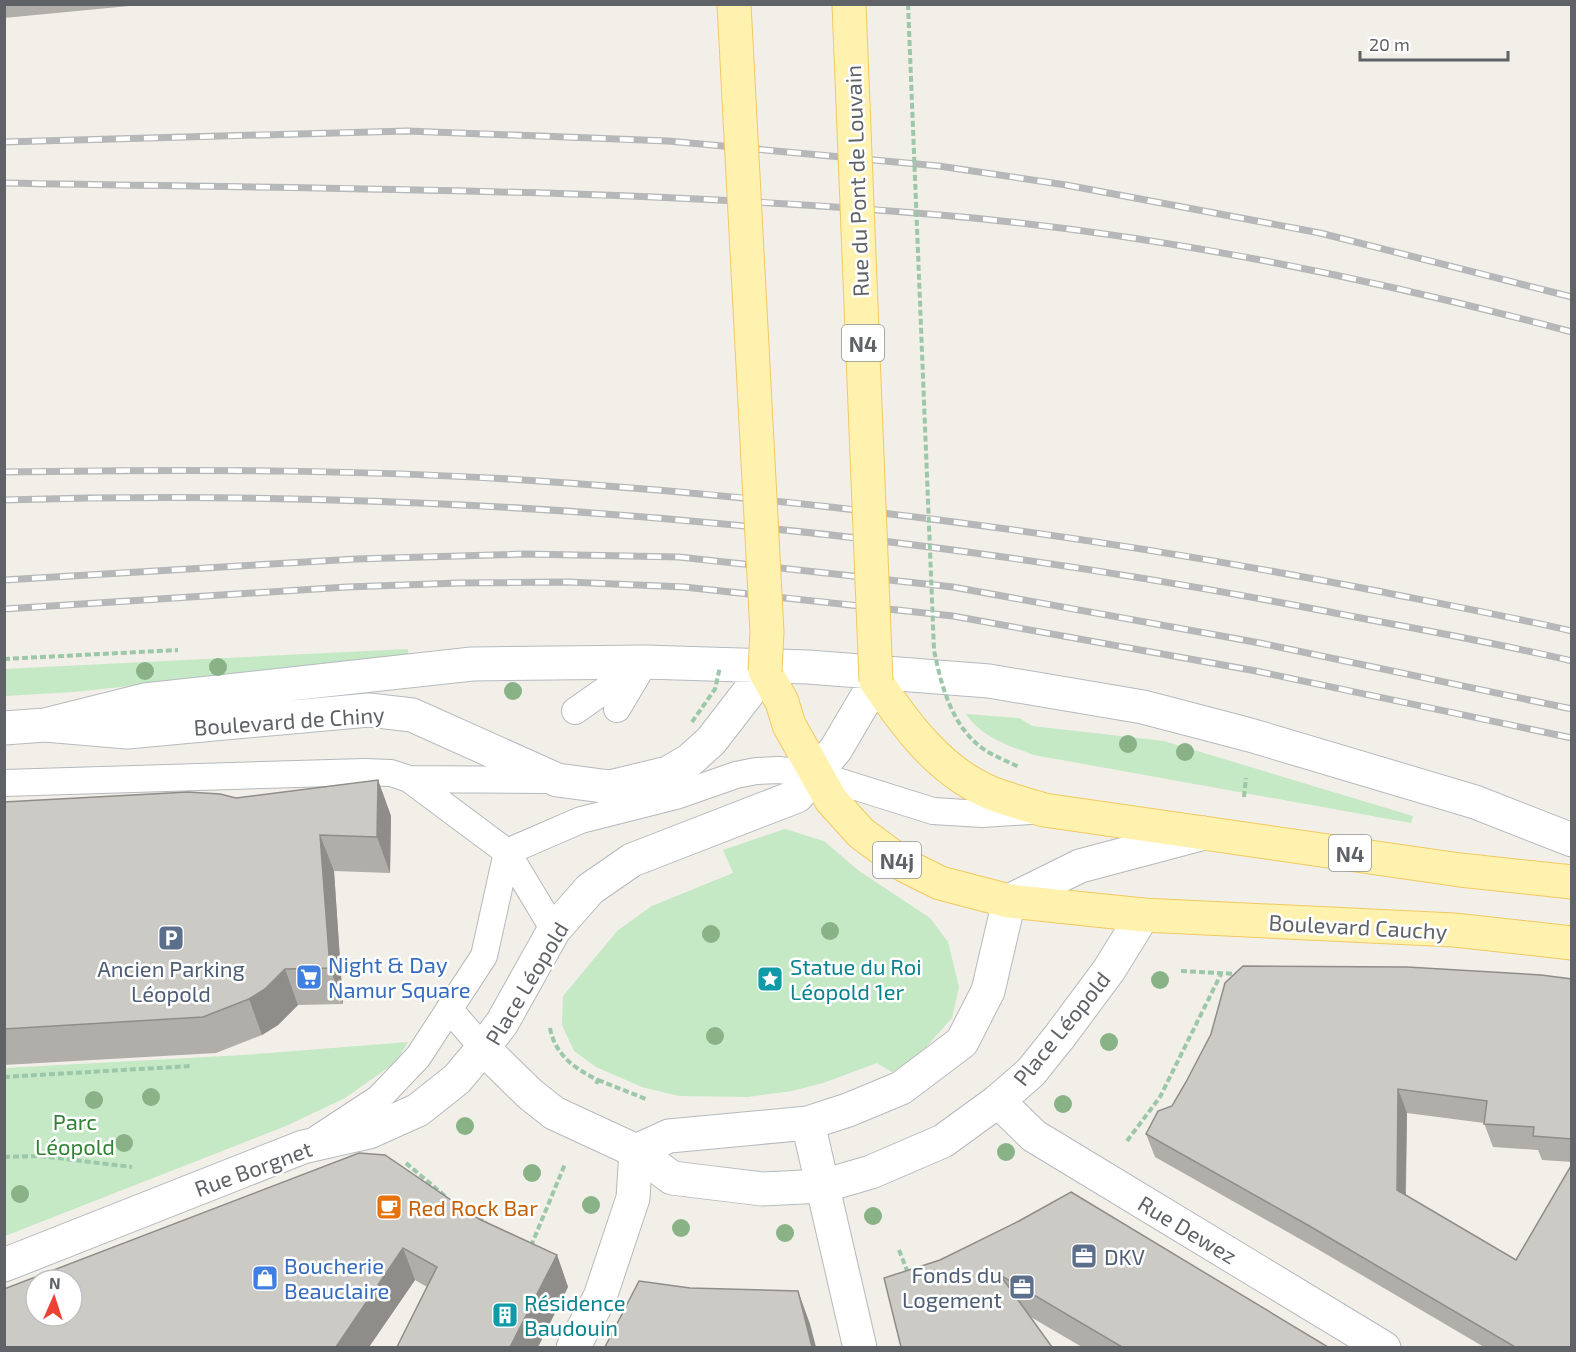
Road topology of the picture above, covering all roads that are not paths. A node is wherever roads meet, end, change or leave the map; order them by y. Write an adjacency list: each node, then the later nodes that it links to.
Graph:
1 (734, 4): 4 (main road, bridge)
2 (849, 4): 5 (main road, Rue du Pont de Louvain / N4, bridge)
3 (645, 662): 6 (lane); 7 (lane); 8 (main road); 16 (main road)
4 (765, 671): 10 (main road, N4j); 12 (main road, Boulevard de Chiny)
5 (876, 681): 10 (main road, Place Léopold); 14 (main road, N4)
6 (617, 709)
7 (575, 711)
8 (45, 725): 9 (main road, Boulevard de Chiny); 12 (main road, Boulevard de Chiny)
9 (4, 728)
10 (815, 774): 14 (lane); 17 (lane); 19 (main road, N4j); 21 (main road, Place Léopold)
11 (409, 779): 12 (lane); 13 (lane); 17 (lane)
12 (557, 780)
13 (4, 783)
14 (1044, 810): 15 (main road, N4)
15 (1204, 833): 18 (main road, N4); 19 (main road)
16 (1572, 840)
17 (507, 852): 21 (lane); 23 (lane)
18 (1572, 882)
19 (1010, 901): 20 (main road, N4j); 26 (main road)
20 (1143, 915): 22 (main road, Boulevard Cauchy / N4j); 25 (main road, Place Léopold)
21 (554, 930): 24 (main road, Place Léopold)
22 (1572, 943)
23 (449, 1009): 24 (lane); 27 (lane)
24 (483, 1048): 27 (main road, Rue Borgnet); 28 (main road, Place Léopold)
25 (998, 1101): 29 (main road, Place Léopold); 33 (main road, Rue Dewez)
26 (807, 1123): 28 (main road); 29 (main road)
27 (303, 1147): 30 (main road, Rue Borgnet)
28 (636, 1150): 29 (main road, Place Léopold); 31 (main road)
29 (823, 1186): 32 (main road)
30 (4, 1265)
31 (573, 1347)
32 (860, 1347)
33 (1384, 1347)

